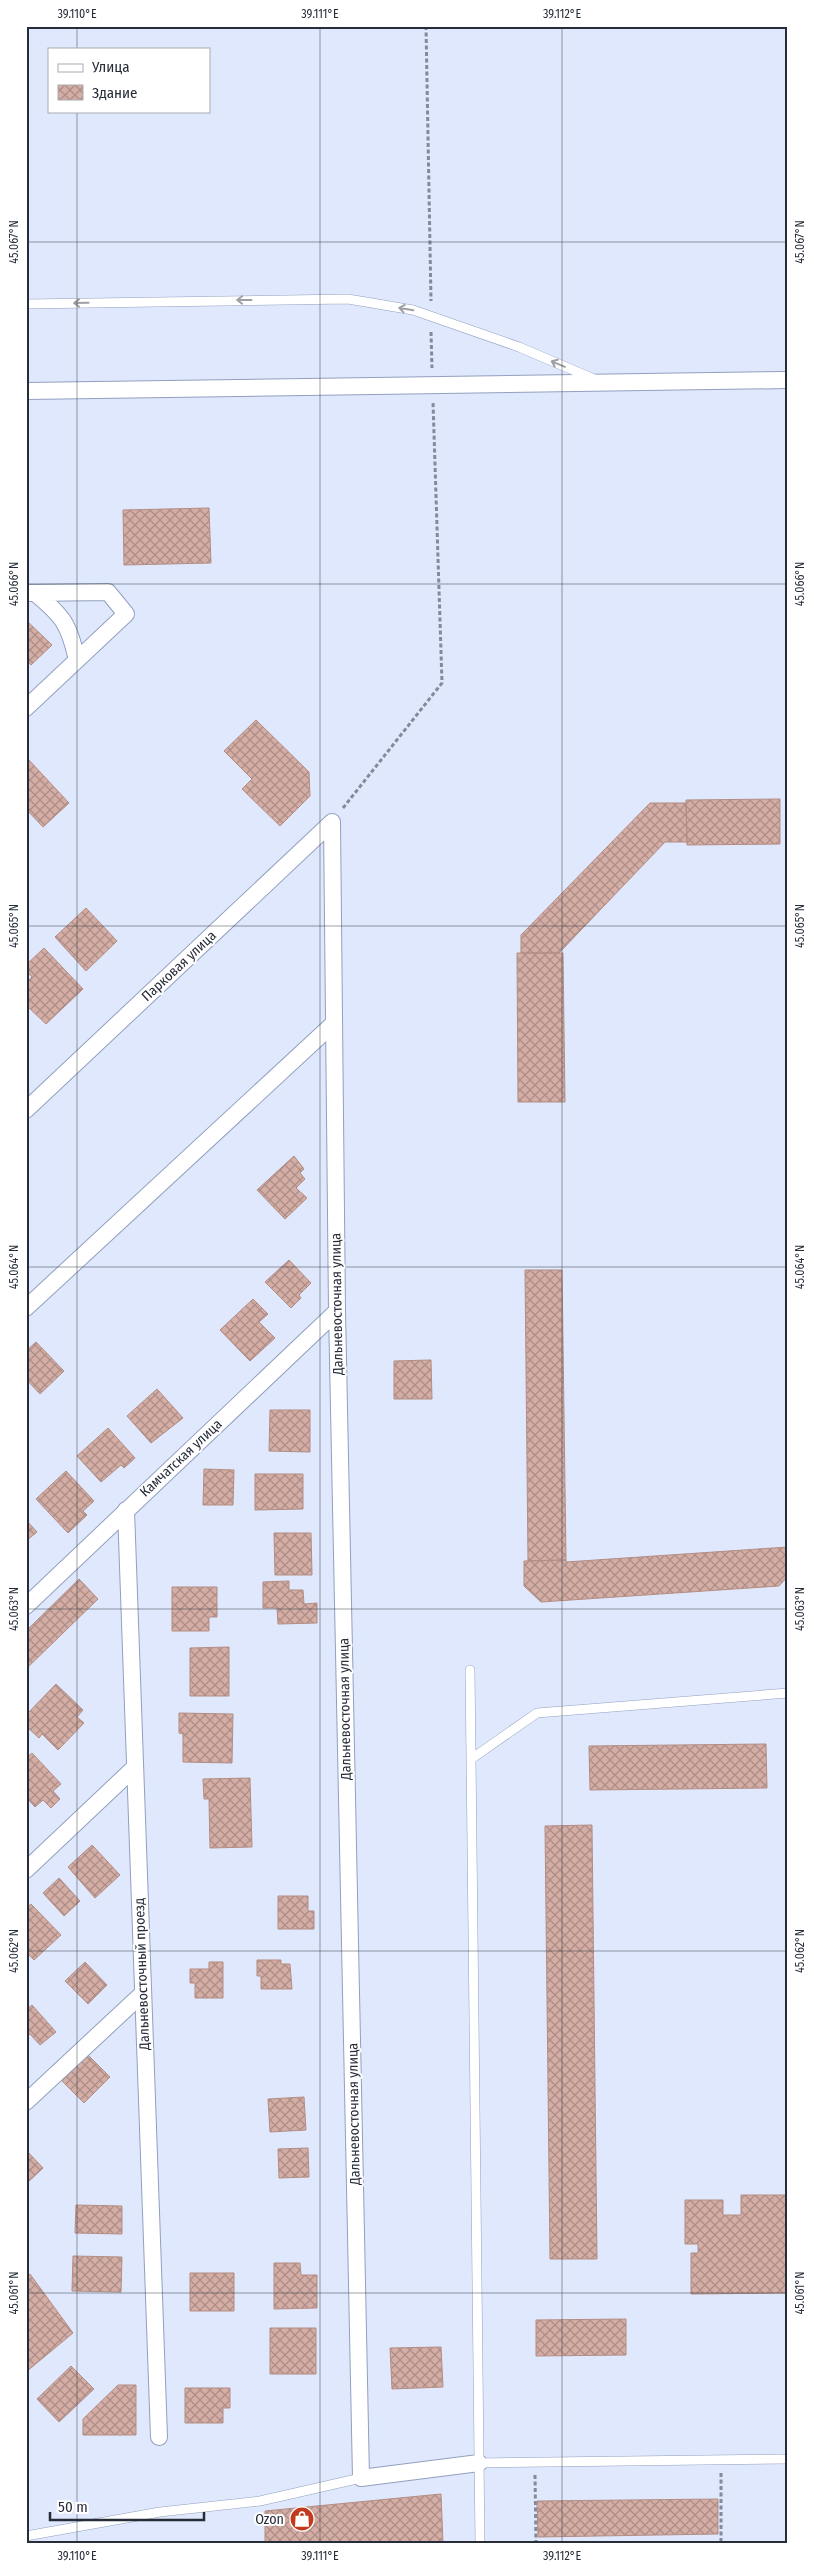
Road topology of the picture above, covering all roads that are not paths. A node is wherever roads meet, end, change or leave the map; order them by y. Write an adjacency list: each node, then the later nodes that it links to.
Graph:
1 (26, 304): 3 (lane, one-way to 1)
2 (788, 380): 3 (street)
3 (603, 383): 4 (street)
4 (26, 391)
5 (30, 593): 6 (street); 6 (street)
6 (77, 660): 7 (street)
7 (26, 708)
8 (332, 822): 9 (street, Дальневосточная улица); 10 (street, Парковая улица)
9 (334, 1024): 11 (street); 12 (street, Дальневосточная улица)
10 (26, 1110)
11 (26, 1308)
12 (337, 1311): 13 (street, Камчатская улица); 25 (street, Дальневосточная улица)
13 (126, 1510): 14 (street, Камчатская улица); 18 (street, Дальневосточный проезд)
14 (26, 1606)
15 (470, 1670): 17 (lane)
16 (788, 1693): 17 (lane)
17 (470, 1759): 24 (lane)
18 (135, 1767): 19 (street); 20 (street, Дальневосточный проезд)
19 (26, 1870)
20 (143, 1993): 21 (street); 22 (street, Дальневосточный проезд)
21 (26, 2102)
22 (159, 2437)
23 (788, 2459): 24 (lane)
24 (478, 2463): 25 (street); 27 (lane)
25 (361, 2478): 26 (lane)
26 (26, 2536)
27 (480, 2543)

